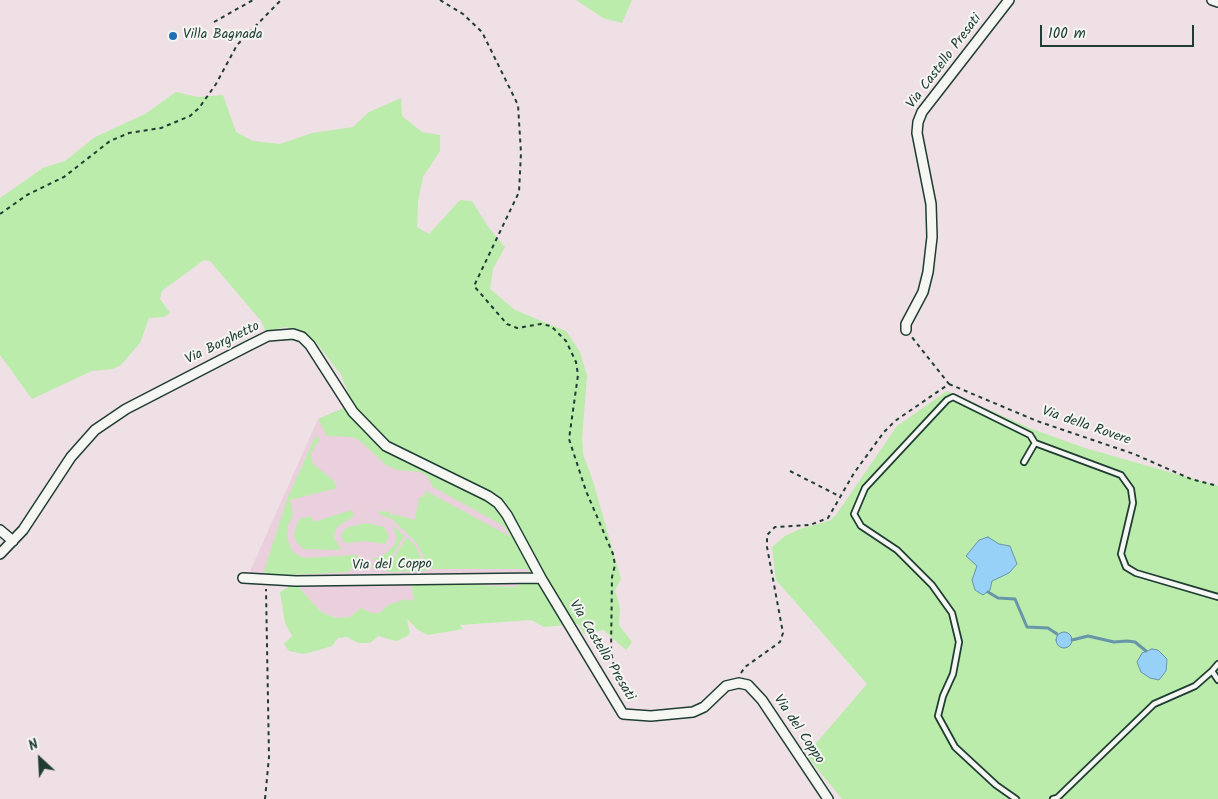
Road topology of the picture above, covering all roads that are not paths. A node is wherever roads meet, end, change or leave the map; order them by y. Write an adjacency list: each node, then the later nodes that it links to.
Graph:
1 (1009, 0): 4 (street, Via Castello Presati)
2 (1212, 0): 3 (street)
3 (1218, 2)
4 (906, 330)
5 (1035, 443): 6 (lane); 12 (lane); 18 (lane)
6 (1024, 462)
7 (0, 530): 8 (street)
8 (13, 541): 9 (street, Via Borghetto); 11 (street, Via Borghetto)
9 (0, 554)
10 (244, 578): 11 (street, Via del Coppo)
11 (541, 578): 16 (street, Via Castello Presati)
12 (1218, 597)
13 (1218, 664): 14 (lane)
14 (1212, 671): 15 (lane); 19 (lane)
15 (1218, 680)
16 (739, 683): 17 (street, Via del Coppo)
17 (828, 799)
18 (1016, 799)
19 (1053, 799)

